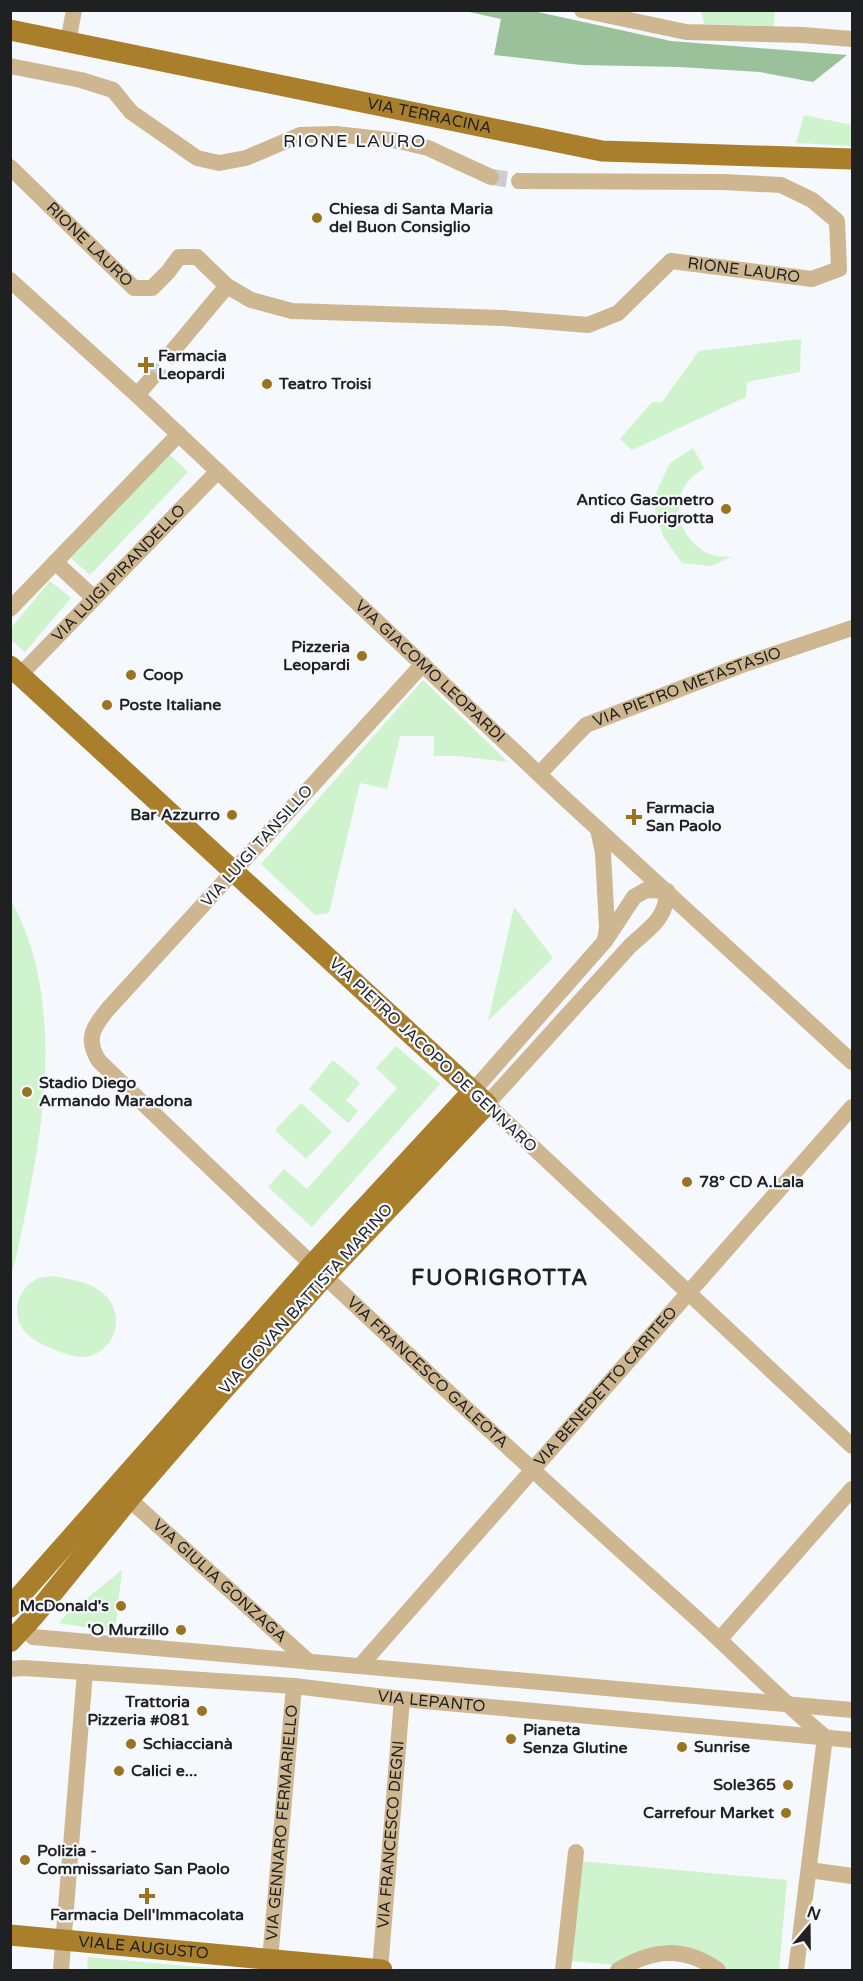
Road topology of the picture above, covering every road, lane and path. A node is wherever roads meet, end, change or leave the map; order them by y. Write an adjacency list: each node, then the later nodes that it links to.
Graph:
1 (74, 10): 5 (street)
2 (582, 10): 4 (street)
3 (10, 30): 5 (main road, VIA TERRACINA)
4 (852, 39)
5 (68, 42): 7 (main road, VIA TERRACINA)
6 (10, 66): 9 (street)
7 (852, 159)
8 (10, 167): 12 (street, RIONE LAURO)
9 (491, 177)
10 (519, 181): 12 (street, RIONE LAURO)
11 (10, 280): 15 (street, VIA GIACOMO LEOPARDI)
12 (227, 286): 13 (street)
13 (171, 353)
14 (151, 379): 15 (street)
15 (137, 395): 16 (street, VIA GIACOMO LEOPARDI)
16 (179, 434): 17 (street, VIA GIACOMO LEOPARDI); 18 (street)
17 (218, 471): 19 (street, VIA LUIGI PIRANDELLO); 22 (street, VIA GIACOMO LEOPARDI)
18 (55, 562): 19 (street); 20 (street)
19 (94, 598): 23 (street, VIA LUIGI PIRANDELLO)
20 (10, 609)
21 (852, 628): 24 (street, VIA PIETRO METASTASIO)
22 (423, 664): 24 (street, VIA GIACOMO LEOPARDI); 26 (street, VIA LUIGI TANSILLO)
23 (15, 670): 26 (main road, VIA PIETRO JACOPO DE GENNARO)
24 (539, 774): 25 (street, VIA GIACOMO LEOPARDI)
25 (598, 829): 27 (street, VIA GIACOMO LEOPARDI); 28 (street)
26 (235, 872): 29 (street, VIA LUIGI TANSILLO); 31 (main road, VIA PIETRO JACOPO DE GENNARO)
27 (667, 891): 28 (street, VIA GIOVAN BATTISTA MARINO); 30 (street, VIA GIACOMO LEOPARDI); 31 (street, VIA GIOVAN BATTISTA MARINO)
28 (605, 941): 31 (street, VIA GIOVAN BATTISTA MARINO)
29 (94, 1030): 33 (street, VIA FRANCESCO GALEOTA)
30 (852, 1062)
31 (480, 1097): 33 (main road, VIA GIOVAN BATTISTA MARINO); 34 (street, VIA PIETRO JACOPO DE GENNARO)
32 (852, 1107): 34 (street, VIA BENEDETTO CARITEO)
33 (318, 1271): 36 (street, VIA FRANCESCO GALEOTA); 38 (main road, VIA GIOVAN BATTISTA MARINO); 39 (main road, VIA GIOVAN BATTISTA MARINO)
34 (689, 1292): 35 (street, VIA PIETRO JACOPO DE GENNARO); 36 (street, VIA BENEDETTO CARITEO)
35 (852, 1446)
36 (532, 1471): 41 (street, VIA FRANCESCO GALEOTA); 45 (street, VIA BENEDETTO CARITEO)
37 (852, 1489): 41 (street)
38 (129, 1499): 40 (main road, VIA GIOVAN BATTISTA MARINO); 43 (street, VIA GIULIA GONZAGA)
39 (10, 1607)
40 (34, 1616): 42 (main road, VIA GIOVAN BATTISTA MARINO); 43 (street, VIA LEPANTO)
41 (720, 1639): 51 (street, VIA FRANCESCO GALEOTA)
42 (10, 1641)
43 (309, 1662): 44 (street, VIA LEPANTO)
44 (332, 1664): 45 (street, VIA LEPANTO); 49 (street)
45 (360, 1666): 51 (street, VIA LEPANTO)
46 (10, 1669): 47 (street, VIA LEPANTO)
47 (85, 1672): 48 (street, VIA LEPANTO); 59 (street)
48 (294, 1686): 49 (street, VIA LEPANTO); 60 (street, VIA GENNARO FERMARIELLO)
49 (331, 1690): 50 (street, VIA LEPANTO)
50 (402, 1699): 53 (street, VIA LEPANTO); 61 (street, VIA FRANCESCO DEGNI)
51 (785, 1704): 52 (street, VIA LEPANTO); 53 (street, VIA FRANCESCO GALEOTA)
52 (852, 1710)
53 (825, 1737): 54 (street, VIA LEPANTO); 56 (street)
54 (852, 1740)
55 (576, 1852): 63 (street)
56 (808, 1870): 57 (street); 66 (street)
57 (852, 1876)
58 (10, 1935): 59 (main road, VIALE AUGUSTO)
59 (64, 1940): 60 (main road, VIALE AUGUSTO); 62 (street)
60 (270, 1960): 61 (main road, VIALE AUGUSTO)
61 (381, 1970)
62 (61, 1971)
63 (563, 1971)
64 (618, 1971): 65 (street)
65 (718, 1971)
66 (796, 1971)

